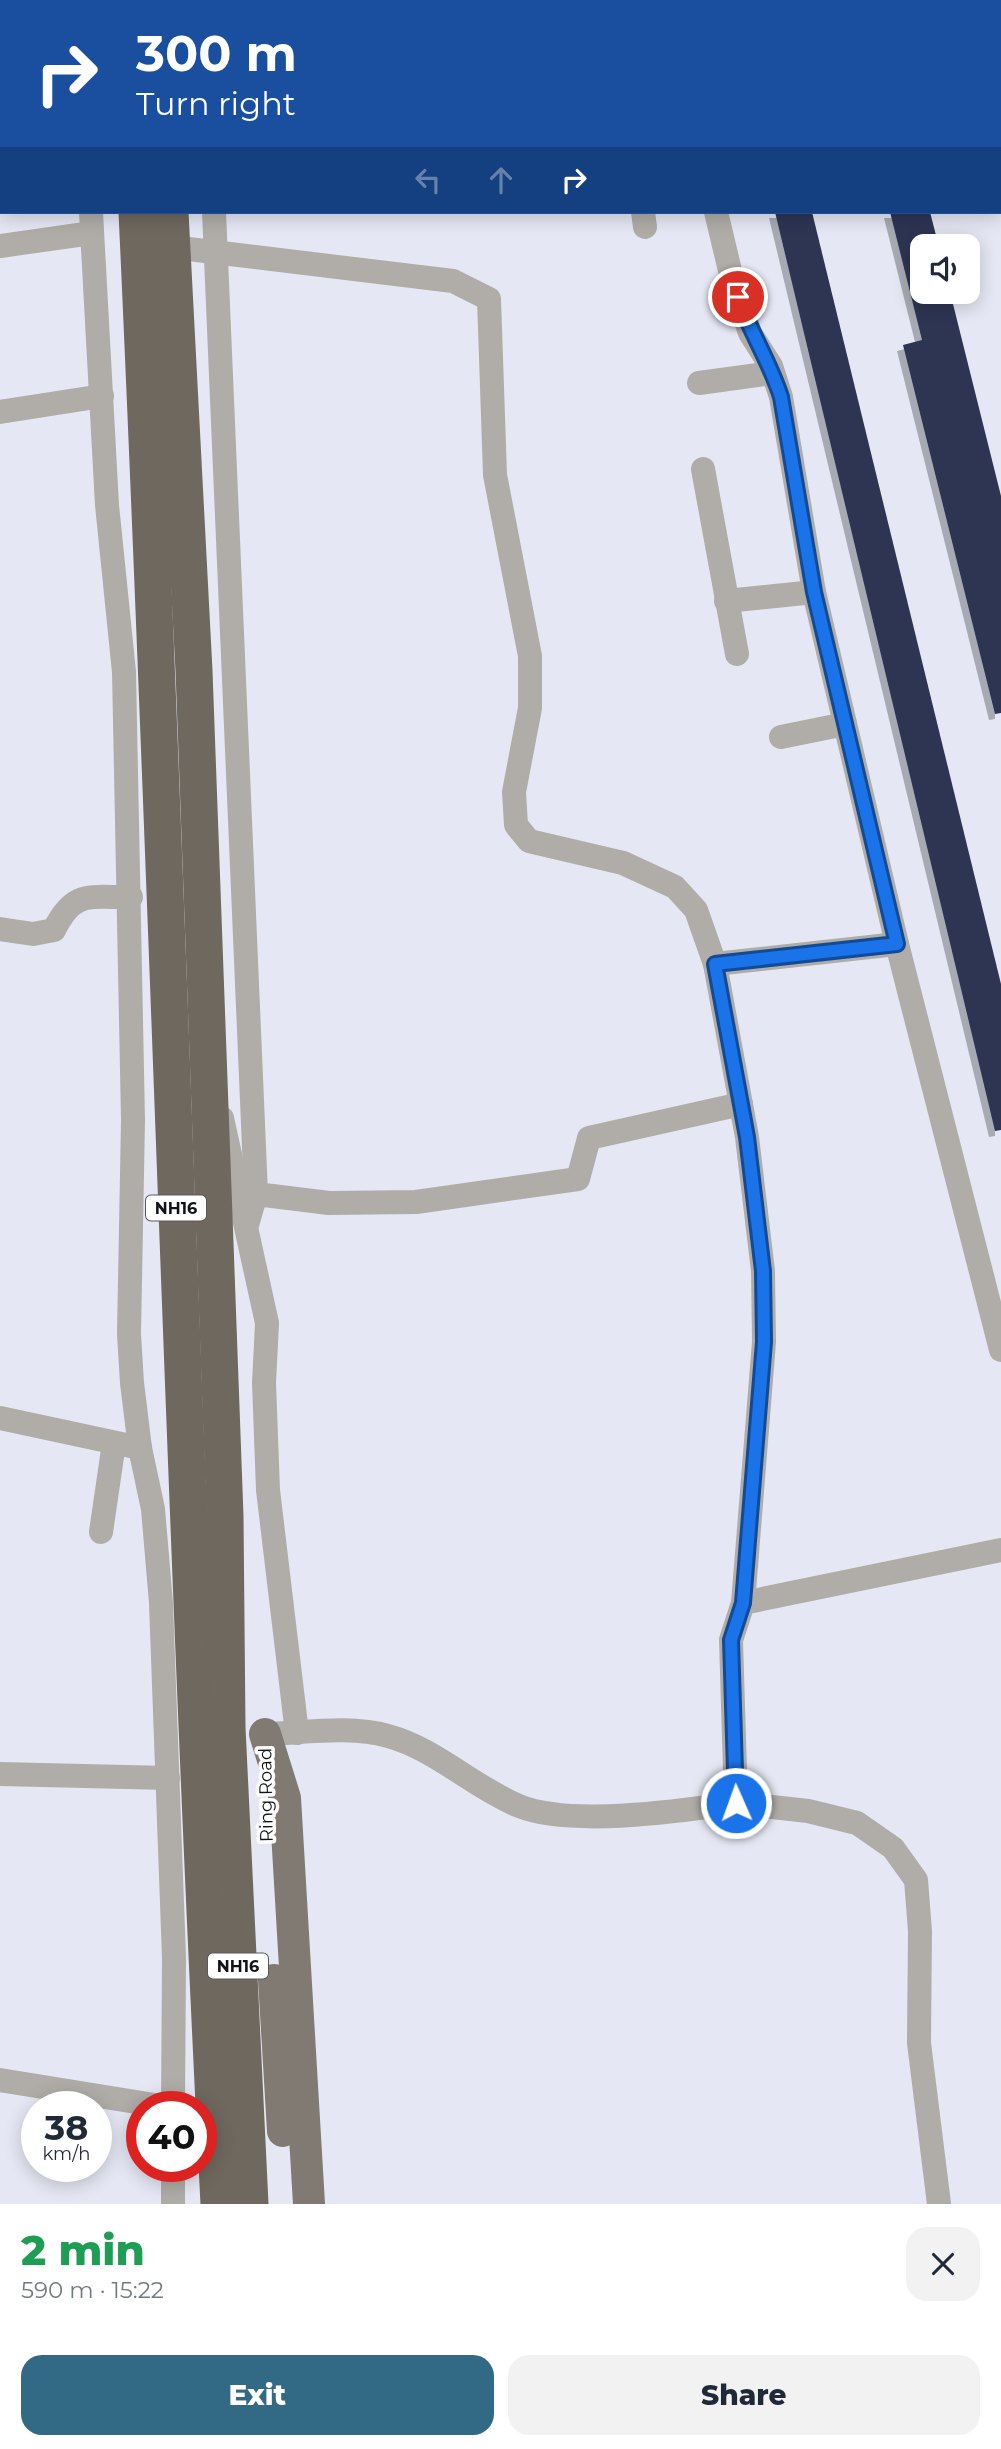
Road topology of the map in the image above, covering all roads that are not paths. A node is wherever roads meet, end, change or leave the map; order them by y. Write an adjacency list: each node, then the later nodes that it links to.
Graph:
1 (137, 214): 44 (highway, NH16)
2 (214, 214): 7 (street)
3 (716, 214): 8 (street)
4 (91, 223): 6 (street); 10 (street)
5 (171, 229): 7 (street); 22 (highway, NH16)
6 (0, 246)
7 (216, 252): 21 (street); 24 (street)
8 (773, 373): 9 (street); 13 (street)
9 (699, 383)
10 (102, 396): 11 (street); 18 (street)
11 (0, 412)
12 (703, 469): 14 (street)
13 (814, 592): 14 (street); 16 (street)
14 (726, 601): 15 (street)
15 (737, 654)
16 (845, 724): 17 (street); 20 (street)
17 (780, 737)
18 (131, 897): 19 (street); 29 (street)
19 (0, 929)
20 (897, 944): 21 (street); 26 (street)
21 (715, 964): 23 (street)
22 (208, 1066): 25 (street); 33 (highway, NH16)
23 (741, 1104): 24 (street); 32 (street)
24 (256, 1194): 25 (street)
25 (247, 1225): 34 (street)
26 (1001, 1350)
27 (0, 1418): 28 (street)
28 (114, 1443): 29 (street); 30 (street)
29 (140, 1448): 37 (street)
30 (101, 1532)
31 (1001, 1550): 32 (street)
32 (743, 1603): 38 (street)
33 (227, 1728): 35 (main road); 45 (highway, NH16)
34 (297, 1733): 35 (street); 38 (street)
35 (265, 1734): 46 (main road, Ring Road); 47 (main road, Ring Road)
36 (0, 1774): 37 (street)
37 (168, 1778): 40 (street)
38 (736, 1803): 48 (street)
39 (0, 2080): 41 (street)
40 (173, 2091)
41 (126, 2100)
42 (173, 2182): 43 (street)
43 (173, 2204)
44 (219, 2204)
45 (250, 2204)
46 (288, 2204)
47 (309, 2204)
48 (939, 2204)

